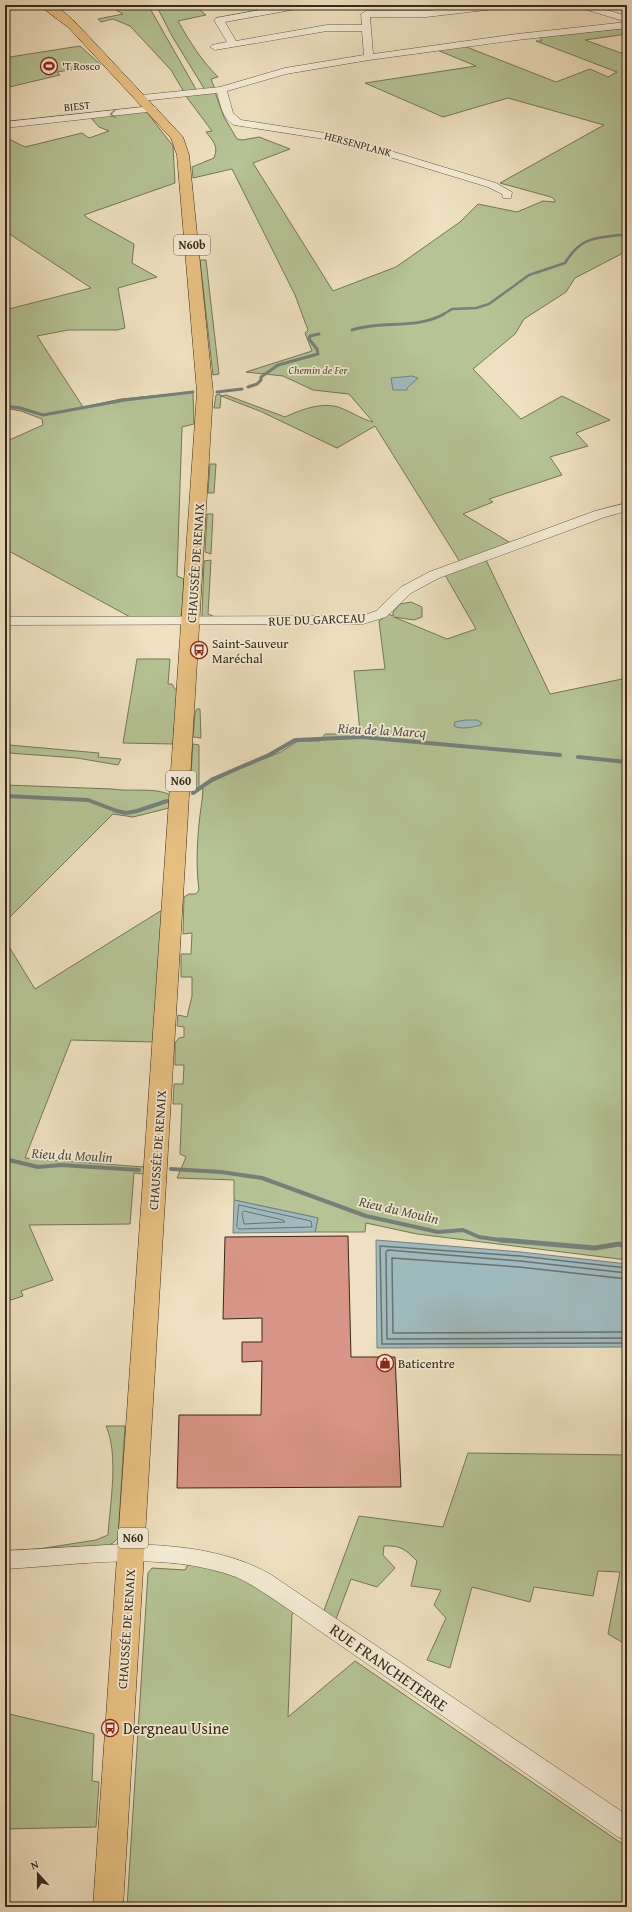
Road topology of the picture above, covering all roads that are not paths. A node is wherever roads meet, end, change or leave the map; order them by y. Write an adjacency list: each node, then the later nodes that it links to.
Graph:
1 (45, 5): 14 (main road, N60b)
2 (302, 5): 10 (street)
3 (503, 5): 5 (street)
4 (580, 5): 7 (street)
5 (472, 7): 6 (street)
6 (365, 10): 9 (street)
7 (627, 19)
8 (627, 25): 12 (street)
9 (366, 28): 10 (street); 12 (street)
10 (233, 44): 11 (street)
11 (215, 47)
12 (369, 57): 13 (street)
13 (222, 90): 14 (street); 17 (street, HERSENPLANK)
14 (142, 98): 15 (main road, N60b)
15 (152, 109): 16 (street, BIEST, one-way to 16); 18 (main road, N60b)
16 (5, 125)
17 (507, 196)
18 (205, 392): 21 (main road, CHAUSSÉE DE RENAIX / N60)
19 (627, 507): 21 (street, RUE DU GARCEAU)
20 (5, 621): 21 (street, RUE DU GARCEAU)
21 (191, 621): 22 (main road, CHAUSSÉE DE RENAIX / N60)
22 (132, 1553): 23 (street, RUE FRANCHETERRE); 24 (street, RUE FRANCHETERRE); 25 (main road, CHAUSSÉE DE RENAIX / N60)
23 (5, 1560)
24 (627, 1828)
25 (108, 1907)

